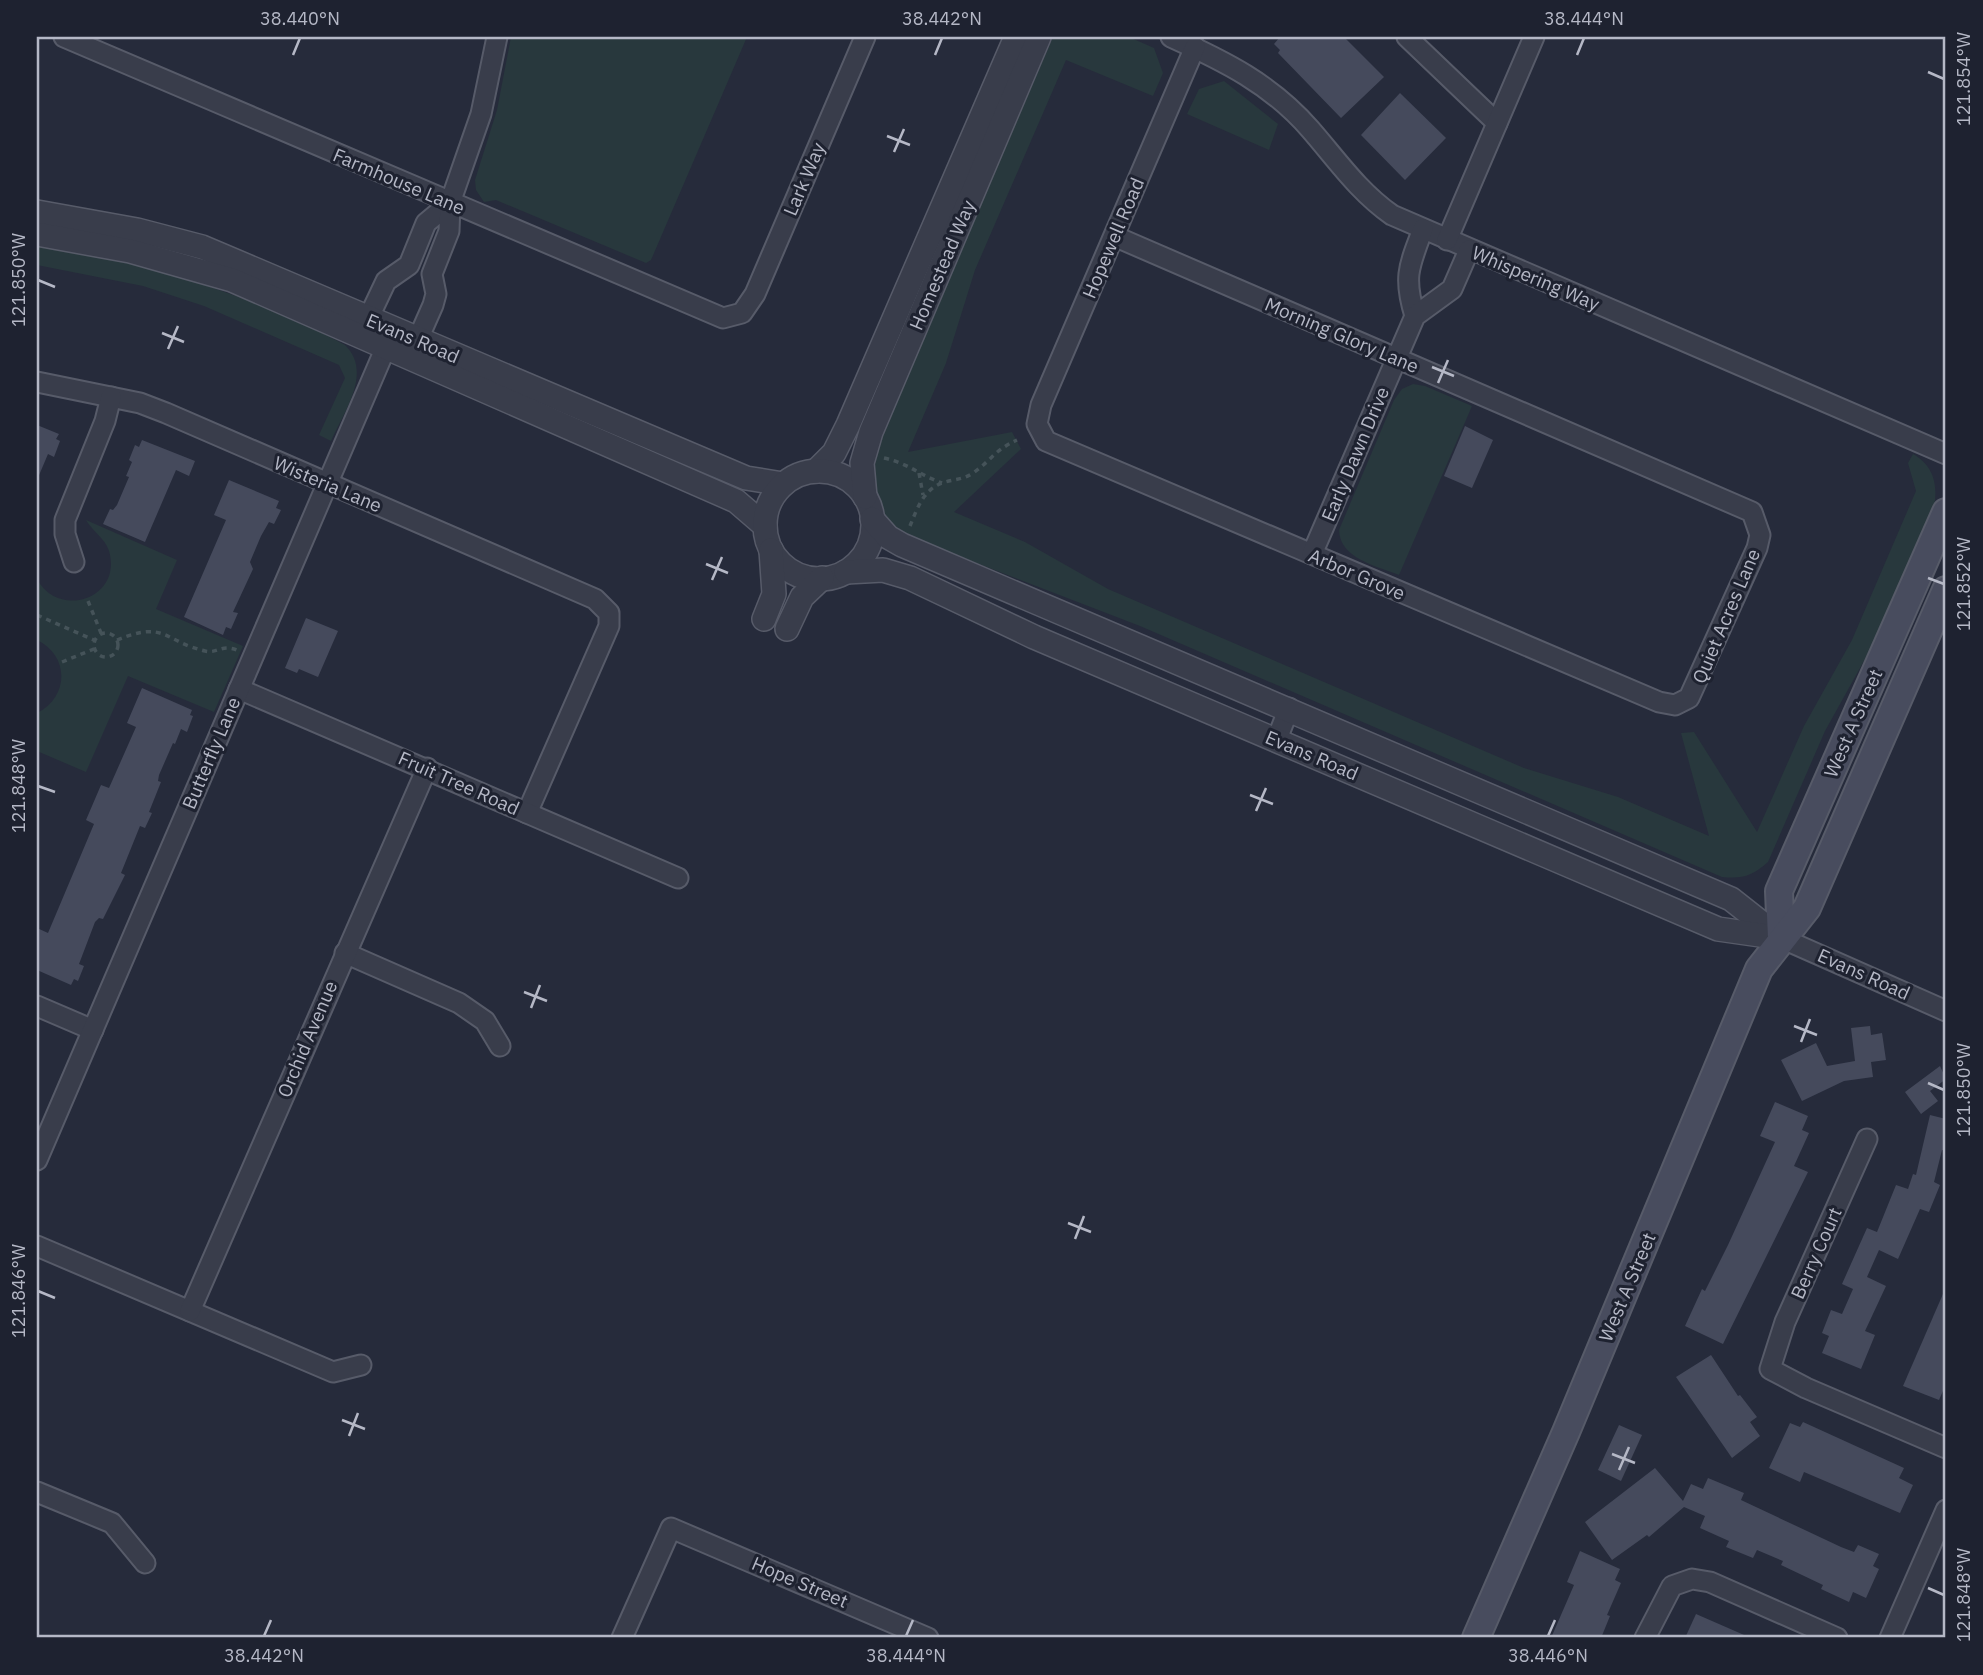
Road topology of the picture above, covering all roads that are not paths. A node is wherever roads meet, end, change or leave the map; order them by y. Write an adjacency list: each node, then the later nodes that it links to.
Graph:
1 (64, 37): 11 (street, Farmhouse Lane)
2 (497, 37): 11 (street)
3 (865, 37): 21 (street, Lark Way)
4 (1016, 37): 30 (street, Homestead Way)
5 (1039, 37): 33 (street, Homestead Way)
6 (1171, 37): 9 (street, Whispering Way)
7 (1407, 37): 10 (street)
8 (1534, 37): 10 (street)
9 (1195, 47): 13 (street, Whispering Way); 15 (street, Hopewell Road)
10 (1497, 123): 16 (street)
11 (450, 203): 18 (street); 19 (street); 21 (street, Farmhouse Lane)
12 (37, 212): 22 (street, Evans Road)
13 (1423, 229): 16 (street, Whispering Way); 20 (street)
14 (37, 234): 24 (street, Evans Road)
15 (1114, 236): 25 (street, Morning Glory Lane); 28 (street, Hopewell Road)
16 (1447, 240): 17 (street, Whispering Way)
17 (1469, 250): 20 (street); 29 (street, Whispering Way)
18 (409, 265): 19 (street); 22 (street)
19 (432, 274): 23 (street)
20 (1415, 316): 25 (street, Early Dawn Drive)
21 (736, 317)
22 (368, 319): 23 (street, Evans Road); 24 (street)
23 (418, 339): 24 (street); 32 (street, Evans Road)
24 (386, 347): 31 (street, Butterfly Lane); 37 (street, Evans Road)
25 (1397, 358): 36 (street, Morning Glory Lane); 39 (street, Early Dawn Drive)
26 (37, 382): 27 (street, Wisteria Lane)
27 (111, 397): 31 (street, Wisteria Lane); 40 (street)
28 (1038, 430): 39 (street, Arbor Grove)
29 (1946, 454)
30 (816, 471): 32 (street); 33 (street)
31 (328, 483): 46 (street, Butterfly Lane); 51 (street, Wisteria Lane)
32 (783, 484): 37 (street)
33 (865, 497): 35 (street)
34 (1946, 512): 53 (main road, West A Street)
35 (872, 519): 41 (street); 48 (street, Evans Road)
36 (1758, 524): 47 (street, Quiet Acres Lane)
37 (765, 526): 38 (street)
38 (771, 550): 42 (street); 44 (street)
39 (1312, 554): 47 (street, Arbor Grove)
40 (74, 562)
41 (845, 572): 42 (street); 49 (street, Evans Road)
42 (822, 579): 45 (street)
43 (1946, 590): 53 (main road, West A Street)
44 (764, 619)
45 (787, 629)
46 (239, 689): 50 (street, Fruit Tree Road); 57 (street, Butterfly Lane)
47 (1682, 703)
48 (1289, 709): 49 (street); 53 (street, Evans Road)
49 (1276, 739): 53 (street, Evans Road)
50 (427, 768): 51 (street, Fruit Tree Road); 54 (street, Orchid Avenue)
51 (527, 813): 52 (street, Fruit Tree Road)
52 (678, 878)
53 (1781, 938): 56 (street, Evans Road); 70 (main road, West A Street)
54 (345, 953): 58 (street); 62 (street, Orchid Avenue)
55 (37, 1006): 57 (street)
56 (1946, 1011)
57 (93, 1030): 60 (street, Butterfly Lane)
58 (500, 1046)
59 (1867, 1139): 64 (street, Berry Court)
60 (37, 1160)
61 (37, 1246): 62 (street)
62 (190, 1311): 63 (street)
63 (361, 1365)
64 (1946, 1448)
65 (37, 1492): 67 (street)
66 (1946, 1510): 73 (street)
67 (145, 1563)
68 (622, 1638): 69 (street, Hope Street)
69 (928, 1638)
70 (1476, 1638)
71 (1644, 1638): 72 (street)
72 (1837, 1638)
73 (1889, 1638)

